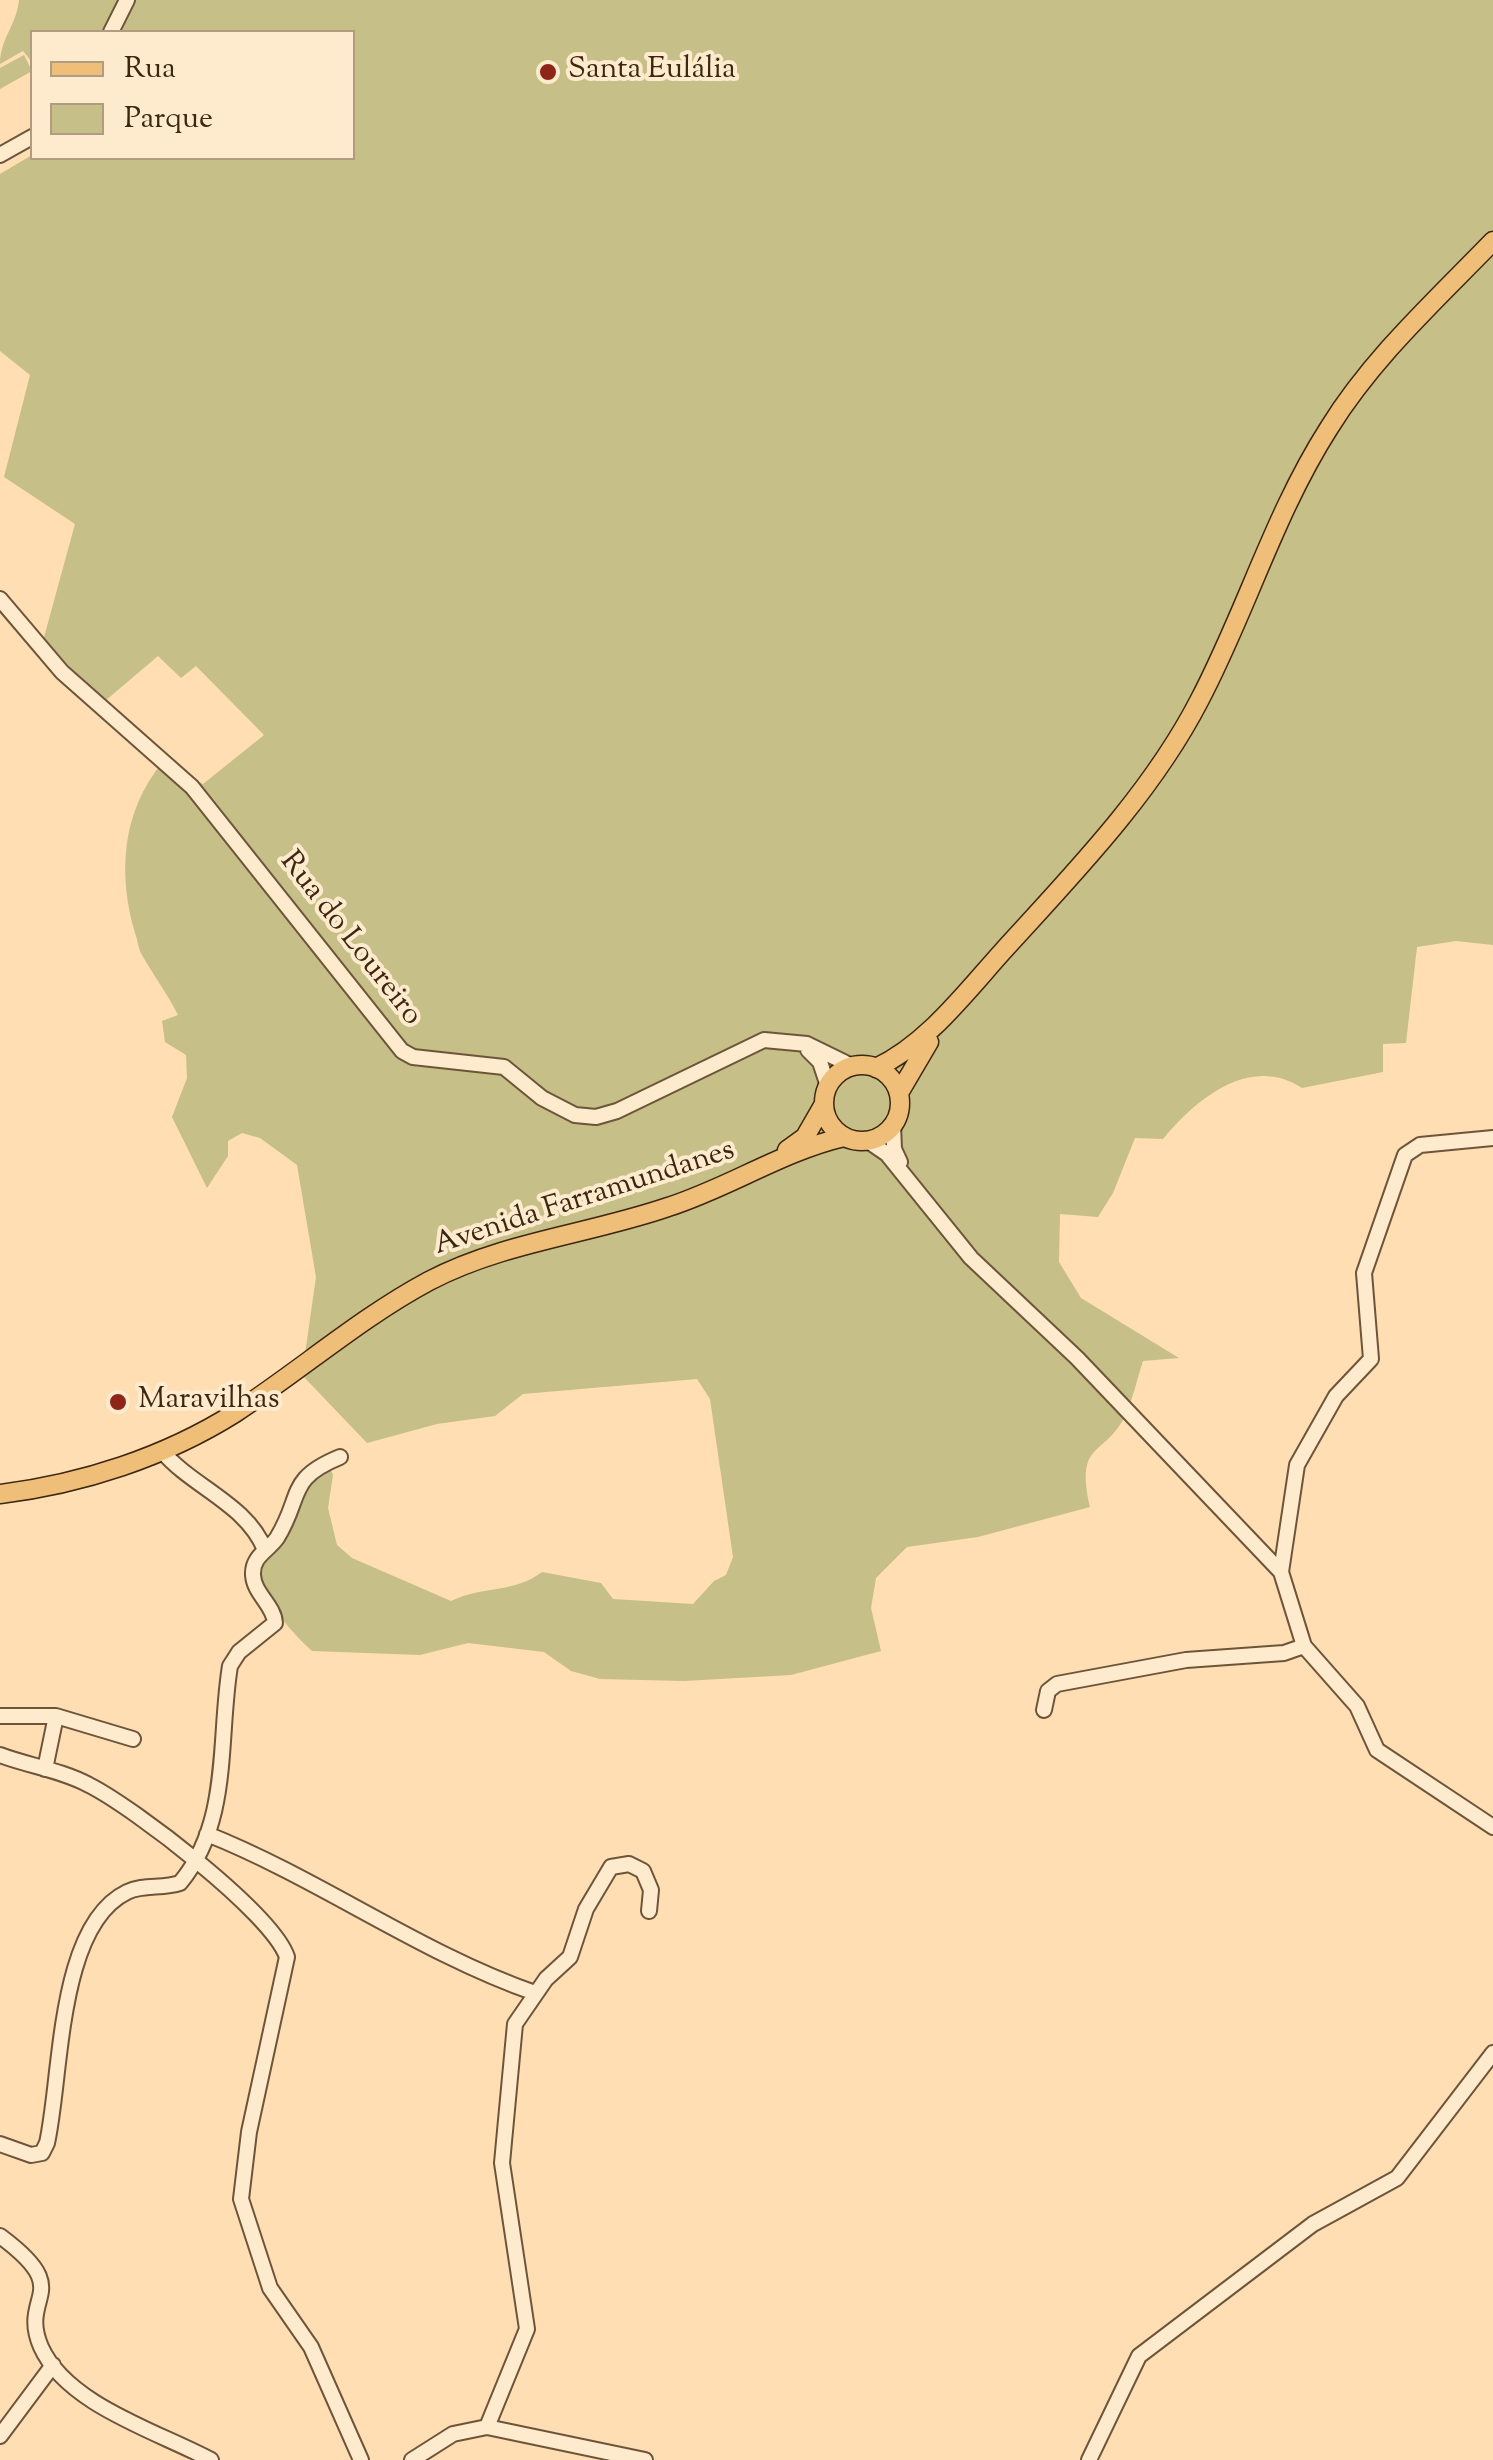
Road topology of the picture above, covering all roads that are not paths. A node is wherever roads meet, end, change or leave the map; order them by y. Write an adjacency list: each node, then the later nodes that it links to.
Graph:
1 (127, 0): 2 (street)
2 (112, 30)
3 (30, 138): 4 (street)
4 (0, 155)
5 (1493, 240): 7 (main road)
6 (0, 598): 8 (street, Rua do Loureiro)
7 (965, 994): 10 (main road); 11 (main road)
8 (795, 1041): 9 (street); 12 (street)
9 (852, 1066): 10 (main road); 12 (main road)
10 (876, 1068): 11 (main road)
11 (898, 1092): 13 (main road)
12 (826, 1095): 14 (main road); 17 (main road)
13 (893, 1125): 16 (main road); 18 (street)
14 (844, 1137): 16 (main road); 17 (main road)
15 (1493, 1138): 23 (street)
16 (868, 1141): 18 (street)
17 (763, 1169): 19 (main road, Avenida Farramundanes)
18 (906, 1176): 23 (street)
19 (162, 1451): 21 (main road, Avenida Farramundanes); 22 (street)
20 (340, 1458): 22 (street)
21 (0, 1494)
22 (265, 1550): 32 (street)
23 (1281, 1572): 24 (street)
24 (1304, 1646): 25 (street); 31 (street)
25 (1044, 1710)
26 (0, 1716): 27 (street)
27 (56, 1716): 28 (street); 30 (street)
28 (133, 1738)
29 (0, 1755): 30 (street)
30 (45, 1769): 33 (street)
31 (1493, 1827)
32 (207, 1834): 33 (street); 35 (street)
33 (194, 1861): 37 (street); 43 (street)
34 (649, 1911): 35 (street)
35 (535, 1993): 40 (street)
36 (1493, 2053): 46 (street)
37 (0, 2144)
38 (0, 2236): 39 (street)
39 (53, 2365): 41 (street); 42 (street)
40 (487, 2427): 44 (street); 45 (street)
41 (0, 2436)
42 (211, 2460)
43 (361, 2460)
44 (412, 2460)
45 (645, 2460)
46 (1089, 2460)

